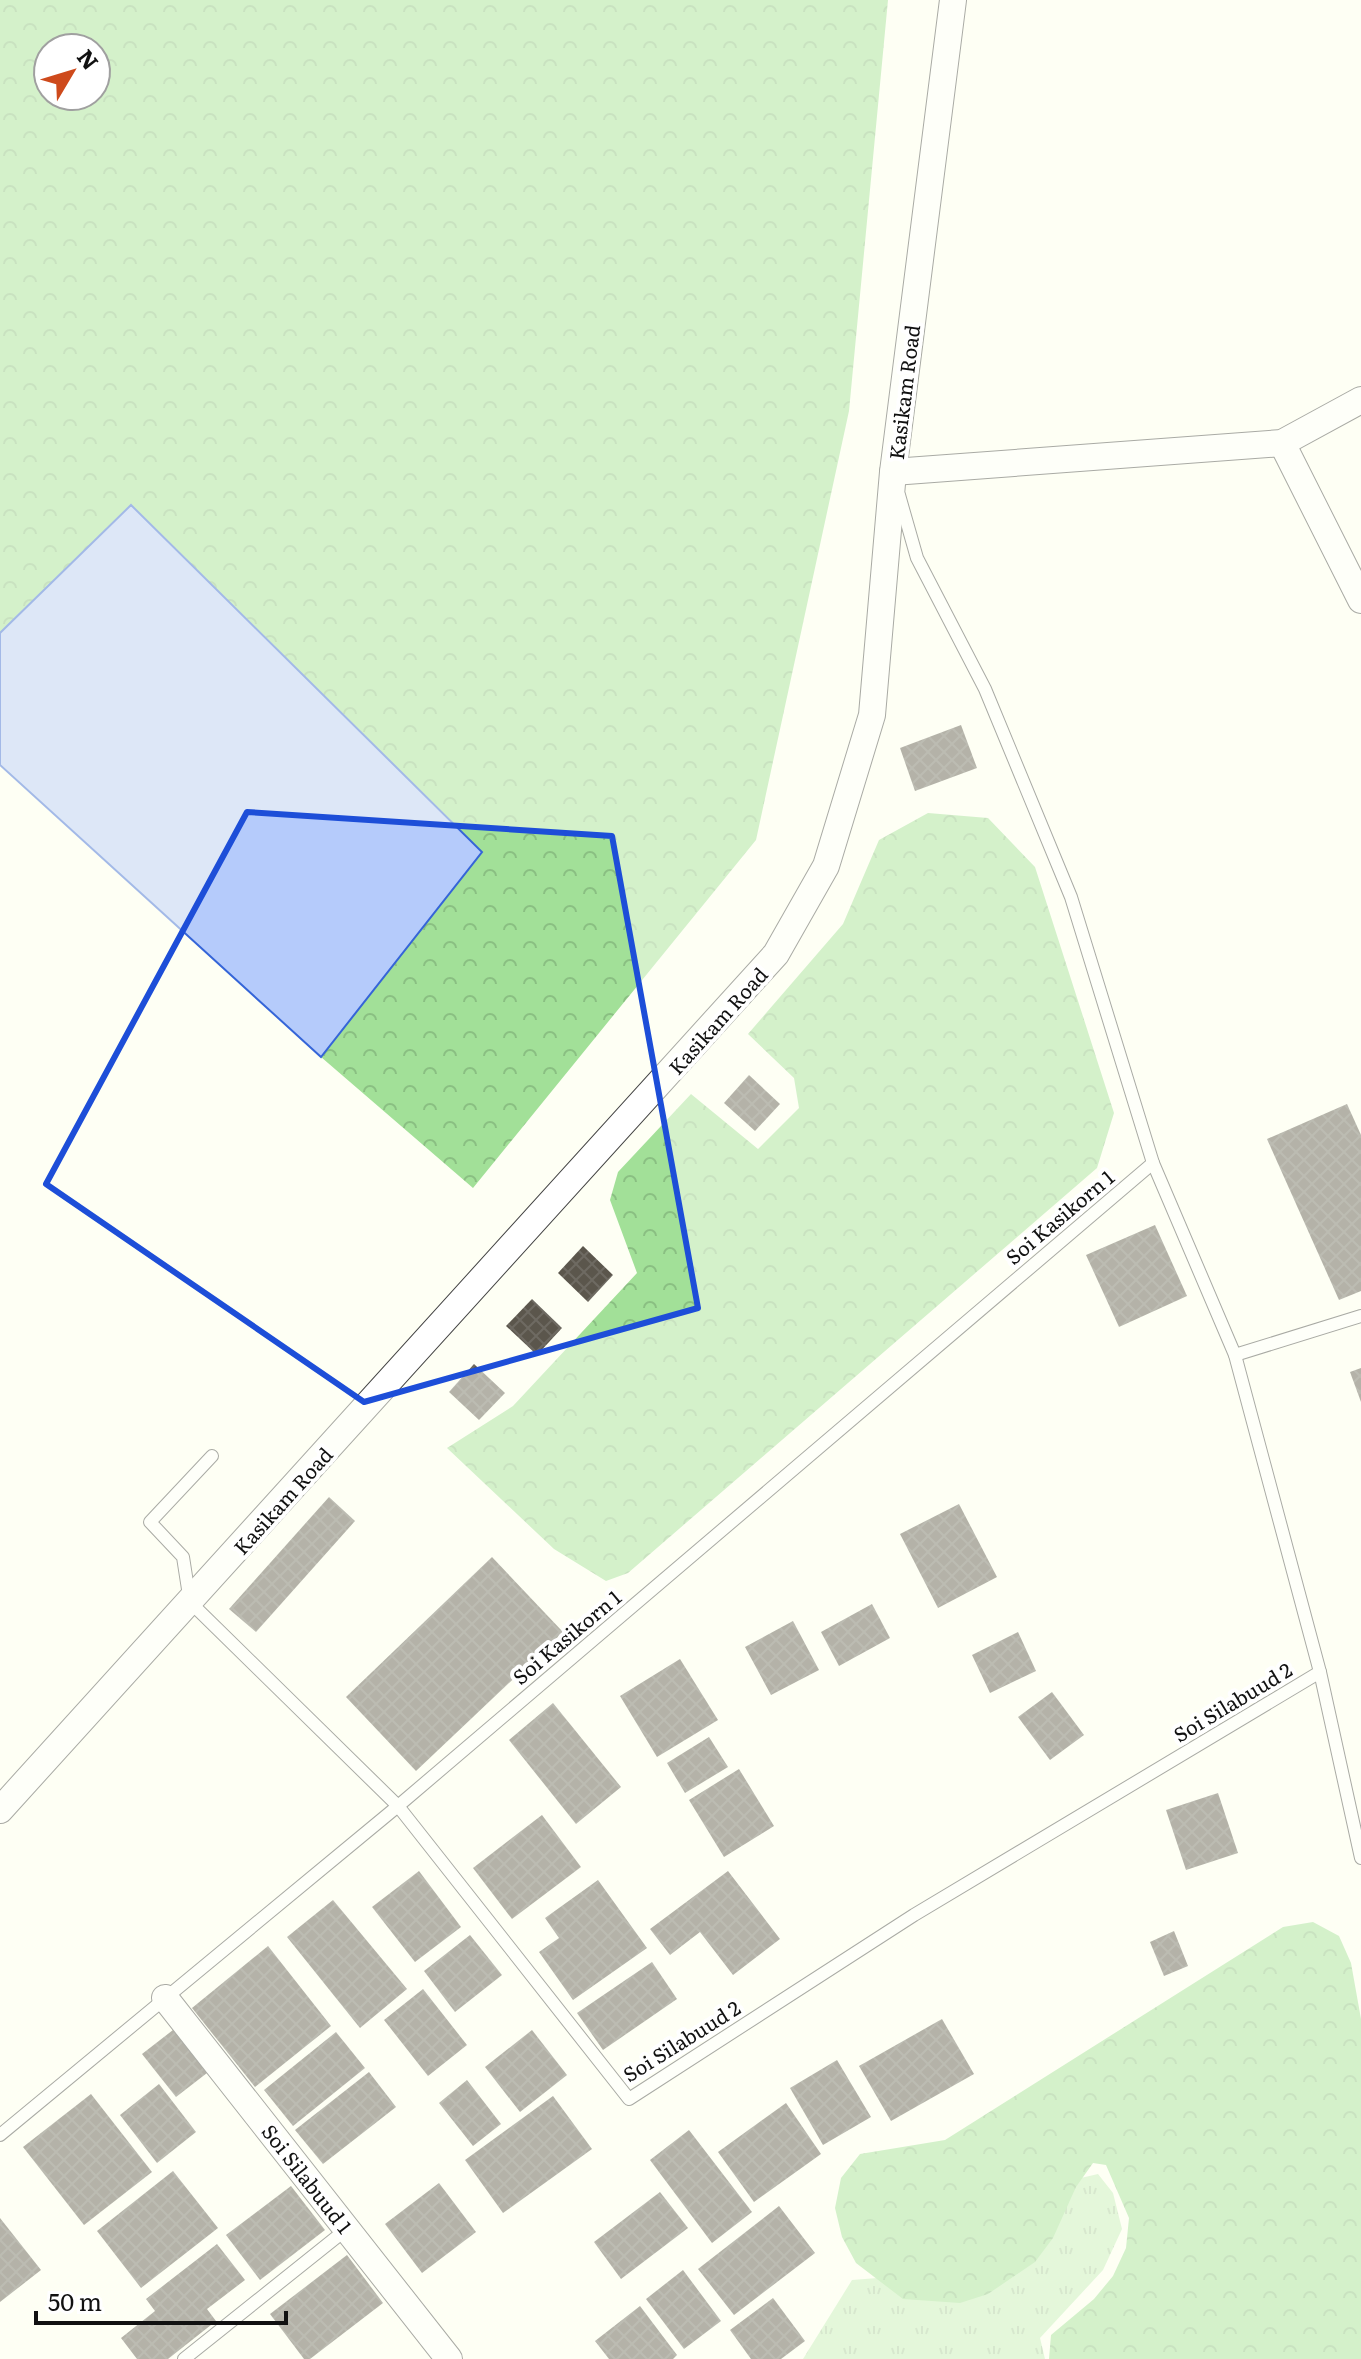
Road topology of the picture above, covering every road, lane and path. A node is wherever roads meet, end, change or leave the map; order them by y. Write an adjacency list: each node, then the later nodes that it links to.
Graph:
1 (953, 0): 4 (street, Kasikam Road)
2 (1361, 400): 3 (street)
3 (1282, 443): 4 (street); 5 (street)
4 (893, 472): 6 (lane); 10 (street, Kasikam Road)
5 (1361, 600)
6 (1153, 1163): 8 (lane); 12 (lane, Soi Kasikorn 1)
7 (1361, 1316): 8 (lane)
8 (1235, 1355): 11 (lane)
9 (212, 1456): 10 (lane)
10 (190, 1602): 12 (lane, Soi Silabuud 2); 13 (street, Kasikam Road)
11 (1320, 1672): 12 (lane, Soi Silabuud 2); 14 (lane)
12 (398, 1806): 15 (lane, Soi Kasikorn 1)
13 (0, 1810)
14 (1361, 1858)
15 (165, 1998): 16 (lane, Soi Kasikorn 1); 17 (street, Soi Silabuud 1)
16 (0, 2135)
17 (348, 2228): 18 (lane); 19 (street, Soi Silabuud 1)
18 (184, 2359)
19 (449, 2359)

